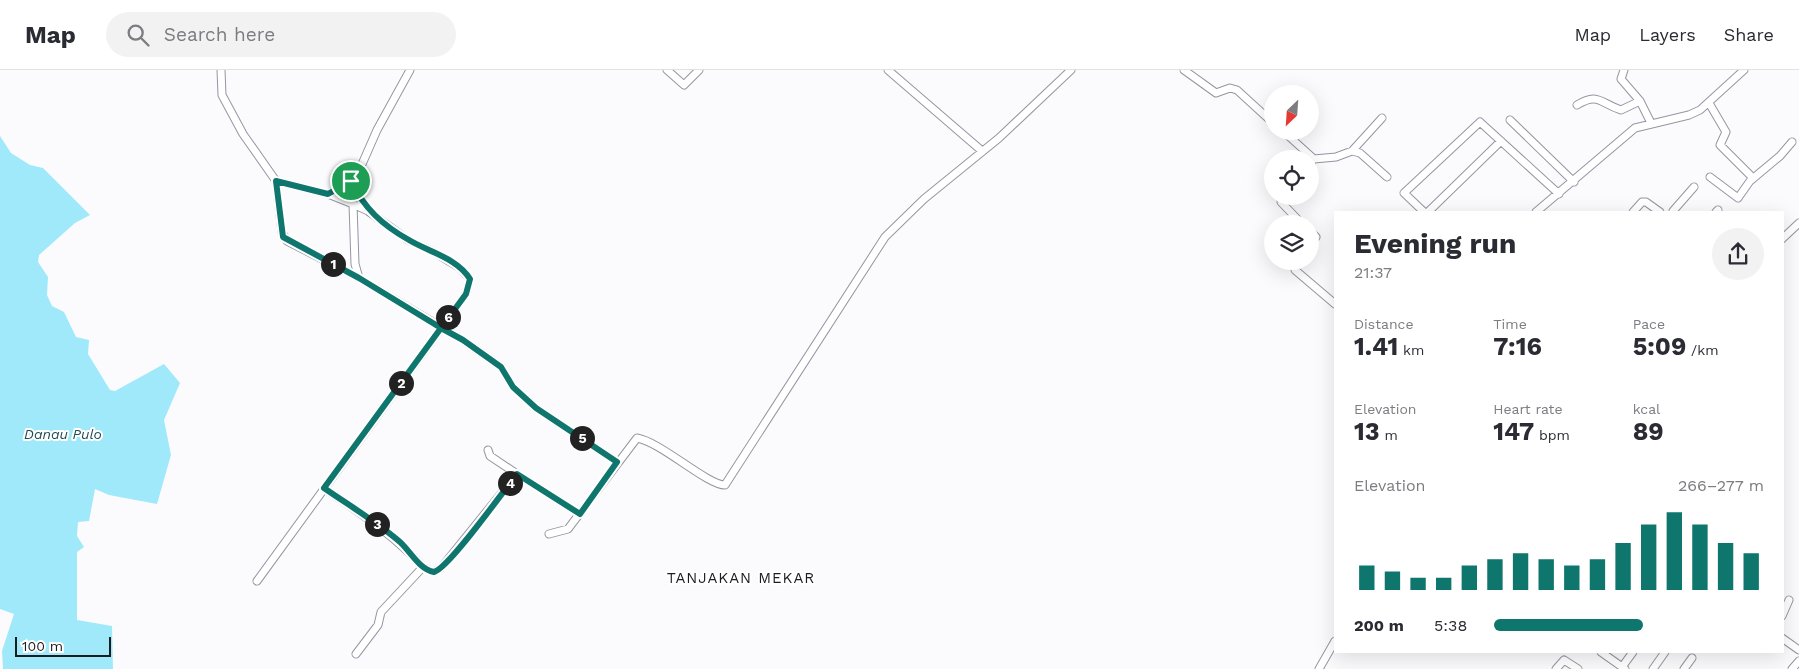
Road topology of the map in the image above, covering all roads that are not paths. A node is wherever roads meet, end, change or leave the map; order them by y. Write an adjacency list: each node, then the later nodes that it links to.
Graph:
1 (221, 70): 27 (street)
2 (410, 70): 28 (street)
3 (667, 70): 4 (street)
4 (699, 70)
5 (888, 70): 22 (street)
6 (1070, 70): 22 (street)
7 (1184, 70): 13 (street)
8 (1624, 70): 10 (street)
9 (1744, 70): 11 (street)
10 (1640, 101): 12 (street); 16 (street)
11 (1709, 103): 16 (street); 26 (street)
12 (1577, 105)
13 (1264, 115)
14 (1382, 118): 21 (street)
15 (1510, 120): 29 (street)
16 (1651, 123): 29 (street)
17 (1292, 140): 20 (street)
18 (1501, 141): 32 (street); 36 (street); 37 (street)
19 (1792, 142): 26 (street)
20 (1301, 150)
21 (1352, 151): 23 (street); 24 (street)
22 (982, 152): 50 (street)
23 (1319, 160)
24 (1387, 177)
25 (1710, 177): 26 (street)
26 (1753, 178)
27 (276, 181): 31 (street); 46 (street)
28 (351, 181): 31 (street); 35 (street)
29 (1574, 182): 32 (street)
30 (1694, 187): 41 (street)
31 (328, 194): 33 (street)
32 (1559, 194): 38 (street)
33 (353, 204): 35 (street); 46 (street)
34 (1283, 205): 42 (street)
35 (368, 210): 48 (street)
36 (1425, 211)
37 (1427, 211)
38 (1537, 211)
39 (1634, 211): 40 (street)
40 (1659, 211)
41 (1674, 211)
42 (1293, 215)
43 (1797, 227): 44 (street)
44 (1784, 237)
45 (1295, 270): 47 (street)
46 (359, 278): 48 (street)
47 (1334, 303)
48 (441, 328): 50 (street); 52 (street)
49 (488, 450): 51 (street)
50 (617, 462): 53 (street)
51 (517, 474): 53 (street); 55 (street)
52 (324, 488): 55 (street); 56 (street)
53 (580, 514): 54 (street)
54 (548, 534)
55 (423, 567): 65 (street)
56 (257, 580)
57 (1790, 600): 58 (street)
58 (1784, 612)
59 (1784, 639): 61 (street)
60 (1334, 643): 69 (street)
61 (1799, 650)
62 (1601, 653): 68 (street)
63 (1632, 653): 68 (street)
64 (1664, 653): 72 (street)
65 (356, 654)
66 (1692, 658): 73 (street)
67 (1799, 661): 74 (street)
68 (1624, 668)
69 (1319, 669)
70 (1556, 669): 71 (street)
71 (1578, 669)
72 (1653, 669)
73 (1684, 669)
74 (1792, 669)

